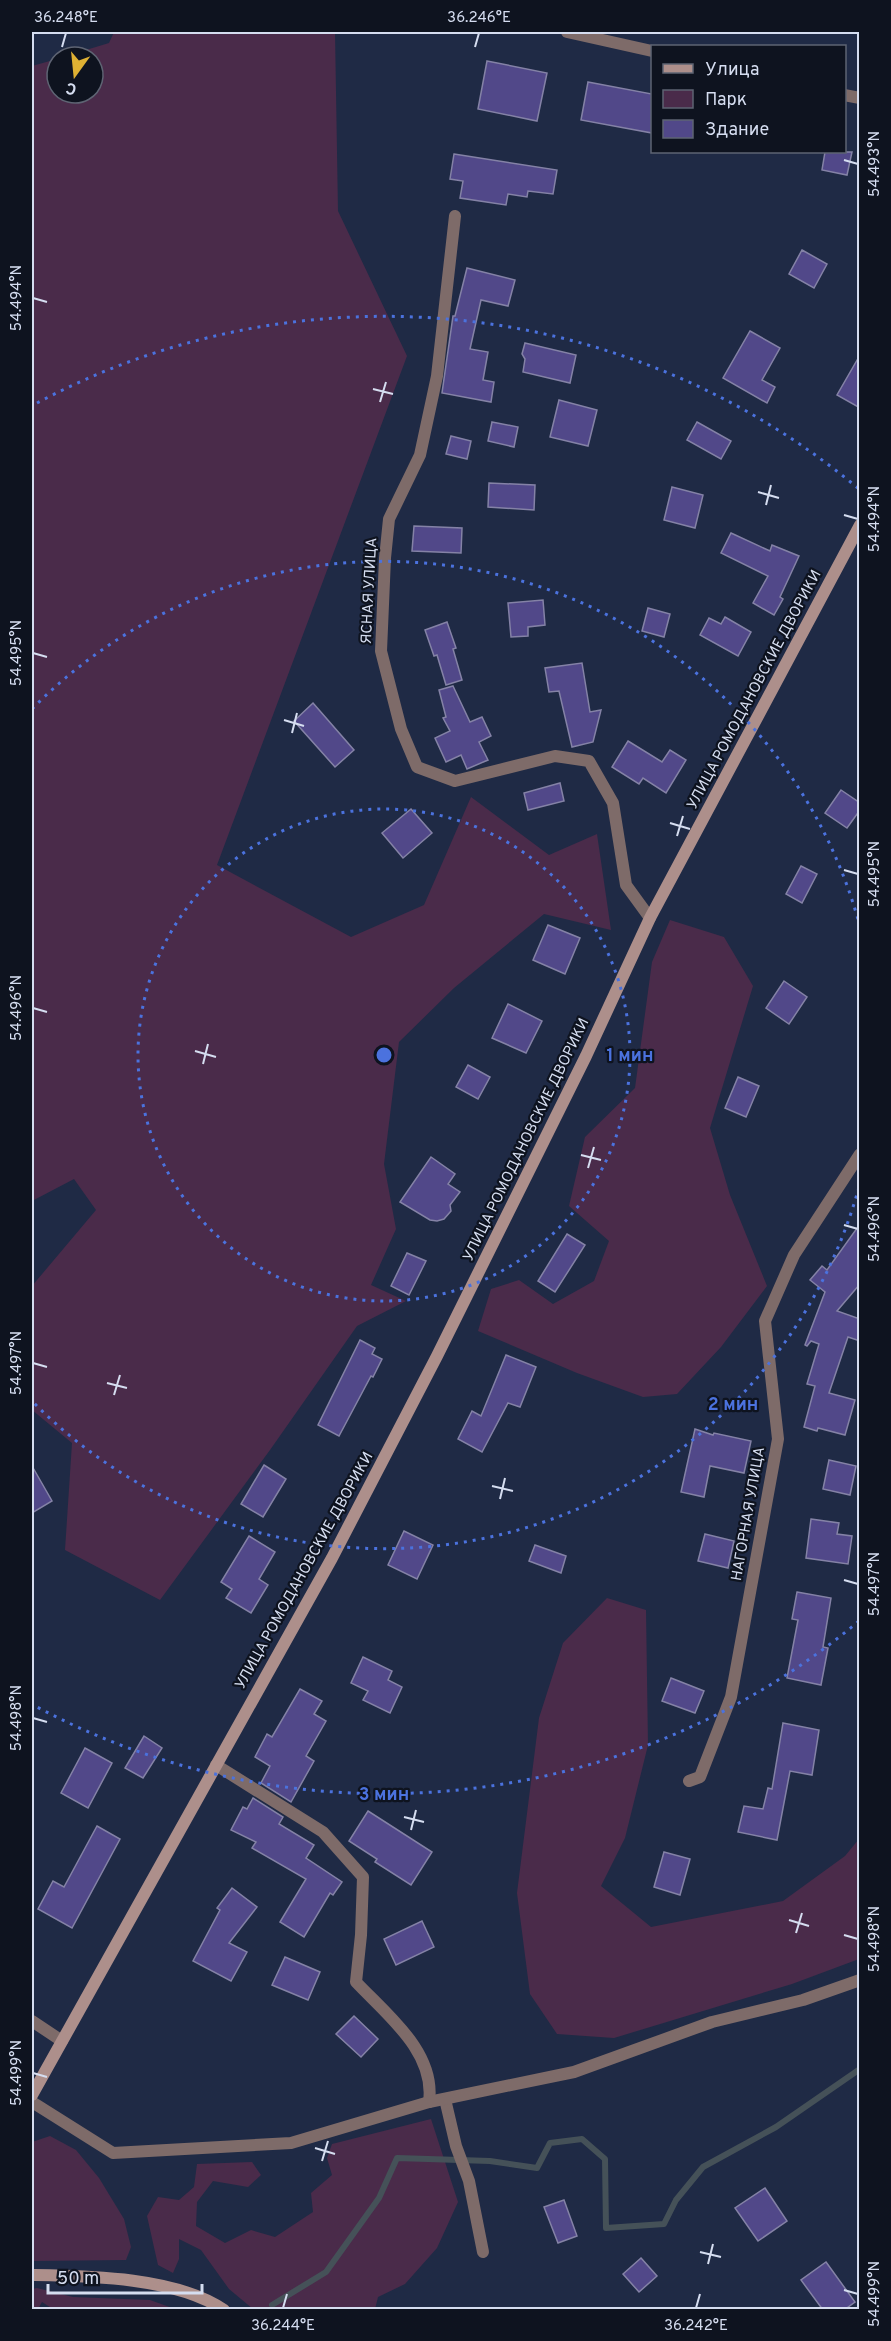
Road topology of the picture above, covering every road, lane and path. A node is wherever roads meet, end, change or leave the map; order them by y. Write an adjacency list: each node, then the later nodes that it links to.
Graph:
1 (567, 32): 2 (street)
2 (651, 51)
3 (455, 216): 5 (street, ЯСНАЯ УЛИЦА)
4 (860, 525): 5 (street, УЛИЦА РОМОДАНОВСКИЕ ДВОРИКИ)
5 (650, 918): 7 (street, УЛИЦА РОМОДАНОВСКИЕ ДВОРИКИ)
6 (860, 1154): 8 (street, НАГОРНАЯ УЛИЦА)
7 (216, 1765): 11 (street, УЛИЦА РОМОДАНОВСКИЕ ДВОРИКИ); 15 (street)
8 (689, 1781)
9 (860, 1980): 13 (street)
10 (32, 2021): 11 (street)
11 (62, 2041): 12 (street, УЛИЦА РОМОДАНОВСКИЕ ДВОРИКИ)
12 (32, 2095)
13 (445, 2099): 15 (street); 16 (street)
14 (32, 2102): 15 (street)
15 (429, 2102)
16 (483, 2252)
17 (32, 2275): 18 (street)
18 (224, 2310)

